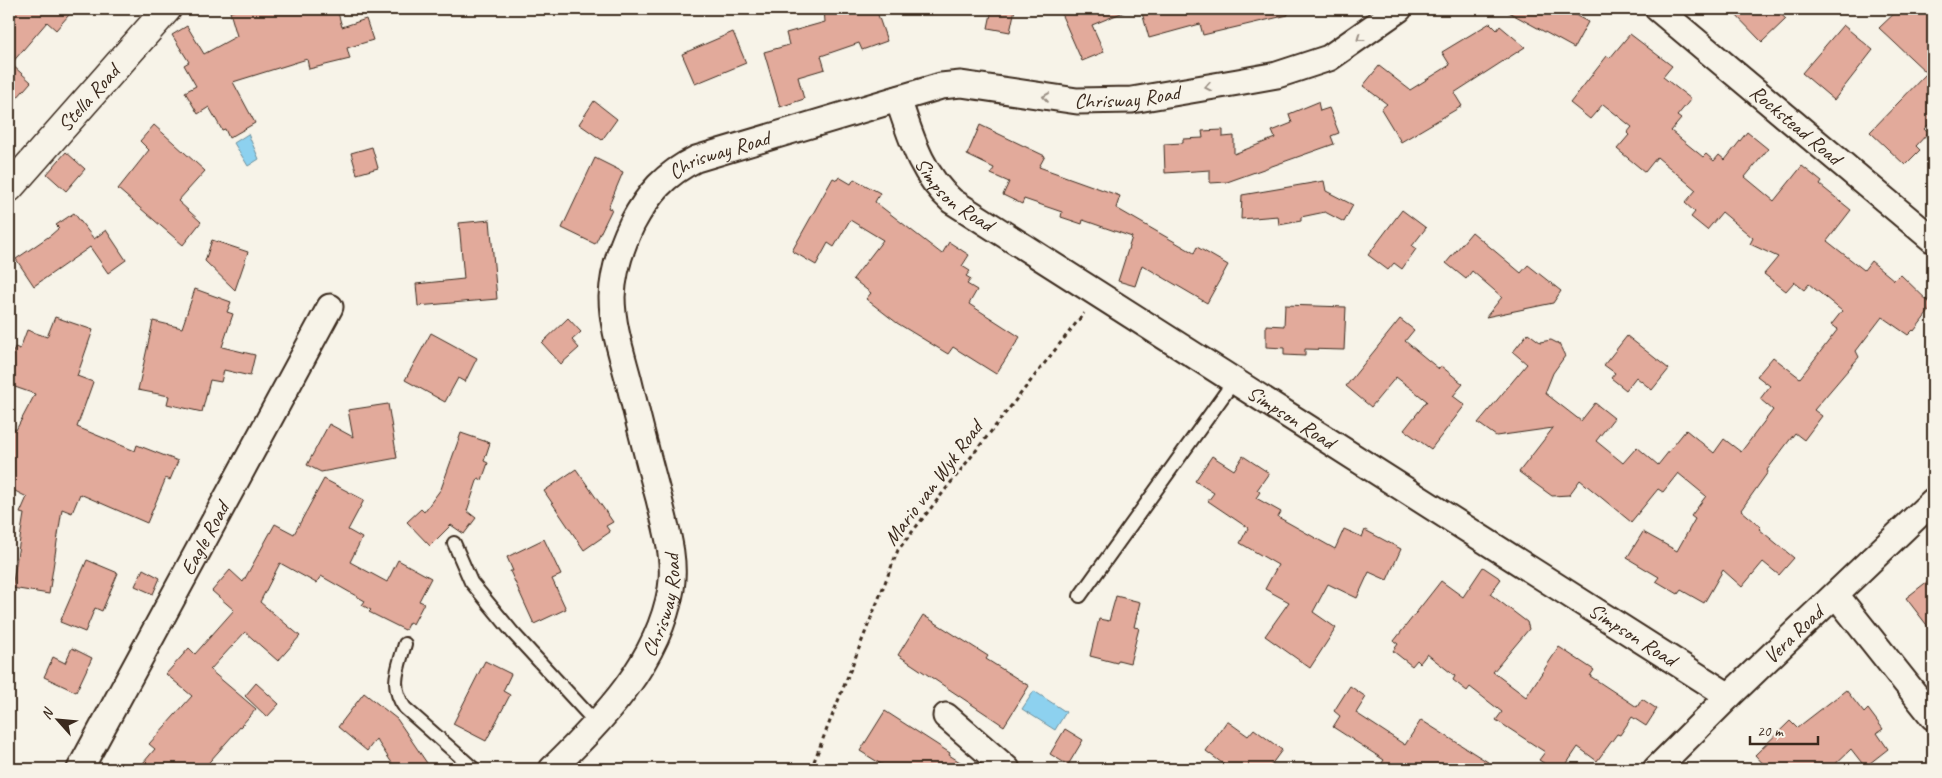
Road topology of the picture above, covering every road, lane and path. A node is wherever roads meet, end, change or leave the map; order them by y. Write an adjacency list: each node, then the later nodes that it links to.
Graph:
1 (167, 9): 5 (main road, Stella Road)
2 (1400, 9): 4 (street, Chrisway Road, one-way to 4)
3 (1658, 9): 6 (street, Rockstead Road)
4 (898, 99): 7 (street, Simpson Road); 18 (street, Chrisway Road)
5 (9, 188)
6 (1933, 240)
7 (1099, 294): 9 (street, Simpson Road); 22 (path, Mario van Wyk Road)
8 (330, 307): 19 (street, Eagle Road)
9 (1234, 381): 13 (lane); 15 (street, Simpson Road)
10 (1933, 502): 12 (street, Vera Road)
11 (454, 543): 18 (lane)
12 (1836, 595): 15 (street, Vera Road); 17 (street)
13 (1080, 596)
14 (404, 644): 20 (lane)
15 (1729, 696): 24 (street, Vera Road)
16 (946, 716): 23 (street)
17 (1933, 717)
18 (597, 724): 21 (street, Chrisway Road)
19 (80, 769)
20 (474, 769)
21 (552, 769)
22 (811, 769)
23 (1007, 769)
24 (1656, 769)

